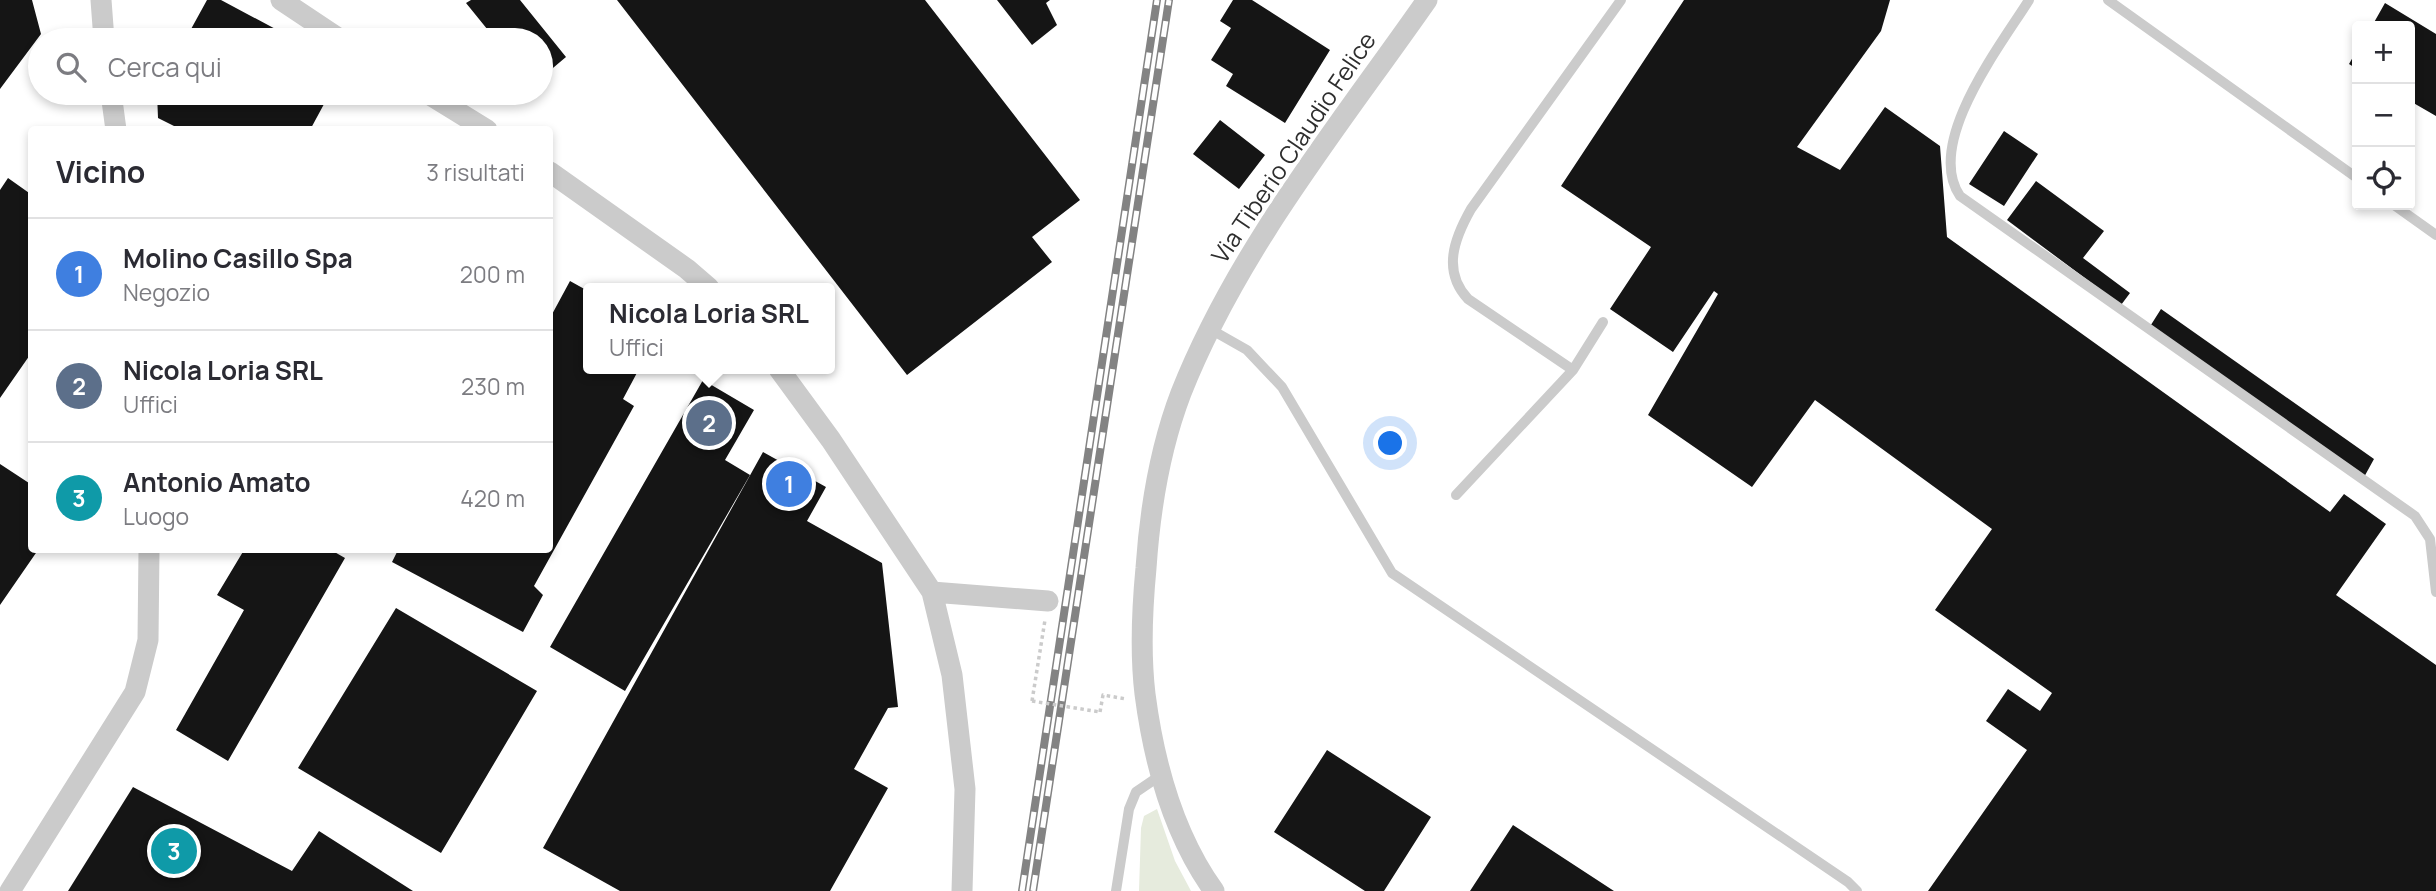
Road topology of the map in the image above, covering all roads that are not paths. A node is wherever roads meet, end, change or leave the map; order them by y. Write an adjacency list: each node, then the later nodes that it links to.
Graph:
1 (101, 0): 7 (street)
2 (281, 0): 8 (street)
3 (1427, 0): 19 (street, Via Tiberio Claudio Felice)
4 (1621, 0): 20 (lane)
5 (2029, 0): 25 (lane)
6 (2108, 0): 14 (lane)
7 (103, 28)
8 (323, 28)
9 (113, 105): 11 (street)
10 (446, 105): 12 (street)
11 (115, 126)
12 (481, 126)
13 (553, 174): 17 (street)
14 (2352, 174)
15 (2401, 210): 16 (lane)
16 (2436, 235)
17 (703, 283)
18 (1603, 322): 20 (lane)
19 (1210, 329): 27 (street, Via Tiberio Claudio Felice); 32 (lane)
20 (1573, 370): 22 (lane)
21 (783, 374): 24 (street)
22 (1456, 495)
23 (149, 553): 28 (street)
24 (932, 592): 26 (street); 29 (street)
25 (2436, 592)
26 (1048, 601)
27 (1161, 775): 30 (lane); 31 (street, Via Tiberio Claudio Felice)
28 (10, 891)
29 (962, 891)
30 (1116, 891)
31 (1214, 891)
32 (1857, 891)

